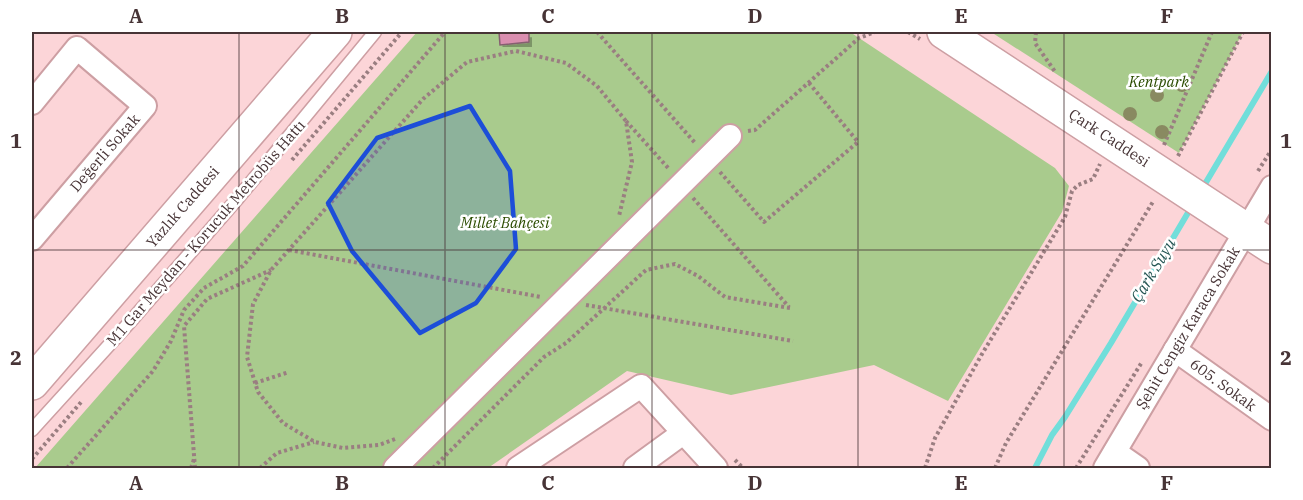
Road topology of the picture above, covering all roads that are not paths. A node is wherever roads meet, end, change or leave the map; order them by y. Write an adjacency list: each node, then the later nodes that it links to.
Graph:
1 (335, 32): 10 (main road, Yazlık Caddesi)
2 (375, 32): 12 (lane, M1 Gar Meydan - Korucuk Metrobüs Hattı)
3 (944, 32): 7 (main road, Çark Caddesi)
4 (32, 103): 8 (street, Değerli Sokak)
5 (730, 135): 15 (street)
6 (1272, 187): 7 (street, Şehit Cengiz Karaca Sokak)
7 (1250, 232): 9 (street, Şehit Cengiz Karaca Sokak)
8 (32, 238)
9 (1175, 350): 11 (street, 605. Sokak); 14 (street, Şehit Cengiz Karaca Sokak)
10 (32, 383)
11 (1272, 419)
12 (32, 430)
13 (683, 433): 16 (street); 17 (street); 18 (street)
14 (1110, 460): 19 (street)
15 (394, 468)
16 (518, 468)
17 (635, 468)
18 (716, 468)
19 (1138, 468)

